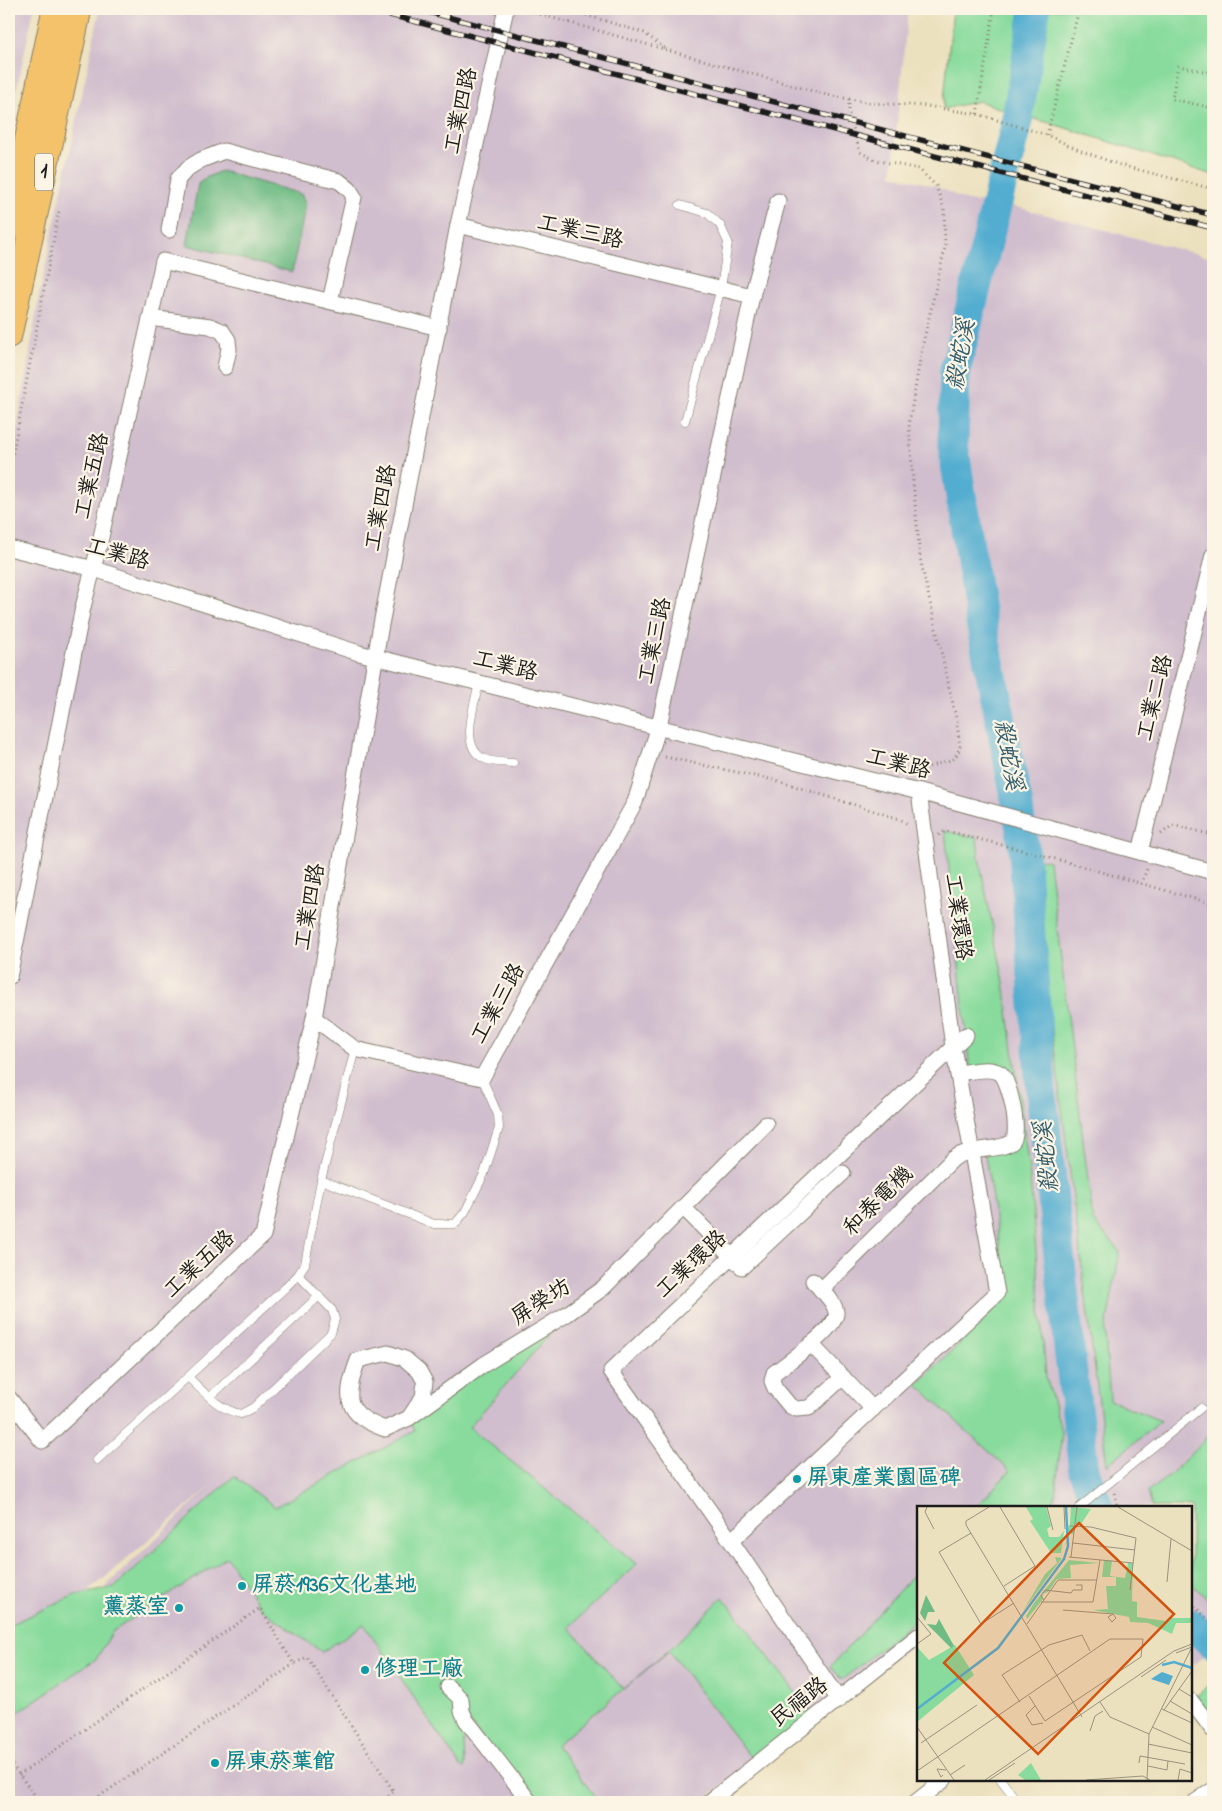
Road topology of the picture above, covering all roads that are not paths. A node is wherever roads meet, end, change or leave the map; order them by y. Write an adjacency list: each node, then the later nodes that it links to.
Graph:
1 (55, 9): 7 (main road, 1)
2 (79, 9): 14 (main road, 1)
3 (506, 9): 6 (street, 工業四路)
4 (778, 201): 10 (street)
5 (680, 205): 9 (lane)
6 (458, 225): 9 (street, 工業三路); 13 (street, 工業四路)
7 (9, 228)
8 (169, 230): 11 (street)
9 (721, 288): 10 (street, 工業三路); 16 (lane)
10 (752, 296): 22 (street, 工業三路)
11 (330, 301): 12 (street, 工業五路); 13 (street, 工業五路)
12 (150, 318): 15 (street); 19 (street, 工業五路)
13 (439, 328): 20 (street, 工業四路)
14 (9, 335)
15 (225, 367)
16 (685, 420)
17 (9, 548): 19 (street, 工業路)
18 (1213, 555): 25 (street, 工業二路)
19 (94, 569): 20 (street, 工業路); 27 (street, 工業五路)
20 (375, 657): 21 (street, 工業路); 28 (street, 工業四路)
21 (479, 682): 22 (street, 工業路); 23 (lane)
22 (659, 726): 24 (street, 工業路); 33 (street, 工業三路)
23 (513, 763)
24 (919, 792): 25 (street, 工業路); 30 (street, 工業環路)
25 (1140, 852): 26 (street)
26 (1213, 872)
27 (9, 977)
28 (314, 1018): 31 (street, 工業三路); 46 (street, 工業五路)
29 (966, 1035): 30 (street, 工業環路)
30 (954, 1047): 32 (street, 工業環路); 39 (street, 工業環路)
31 (355, 1048): 33 (street, 工業三路); 37 (lane)
32 (958, 1073): 35 (street, 工業環路); 35 (street, 和泰電機)
33 (482, 1078): 37 (lane)
34 (766, 1124): 38 (street, 屏榮坊)
35 (972, 1151): 42 (street, 和泰電機); 48 (street, 工業環路)
36 (843, 1173): 39 (street)
37 (321, 1180): 40 (lane)
38 (683, 1207): 39 (street); 49 (street, 屏榮坊)
39 (732, 1256): 52 (street, 工業環路)
40 (298, 1275): 41 (lane); 43 (lane)
41 (318, 1296): 45 (lane); 45 (lane)
42 (811, 1344): 44 (street); 44 (street, 和泰電機)
43 (188, 1377): 45 (lane); 50 (lane)
44 (843, 1377): 48 (street)
45 (210, 1397)
46 (9, 1398)
47 (1201, 1408): 51 (lane)
48 (873, 1409): 52 (street, 工業環路)
49 (409, 1418): 49 (street, 屏榮坊)
50 (97, 1460)
51 (1081, 1506)
52 (731, 1540): 55 (street, 工業環路)
53 (917, 1637): 55 (street, 民福路)
54 (448, 1687): 61 (street)
55 (839, 1700): 62 (street, 民福路)
56 (1192, 1702): 57 (street)
57 (1213, 1730)
58 (943, 1781): 63 (street)
59 (1002, 1781): 64 (lane)
60 (1213, 1790): 65 (street)
61 (530, 1802)
62 (709, 1802)
63 (916, 1802)
64 (1018, 1802)
65 (1195, 1802)

